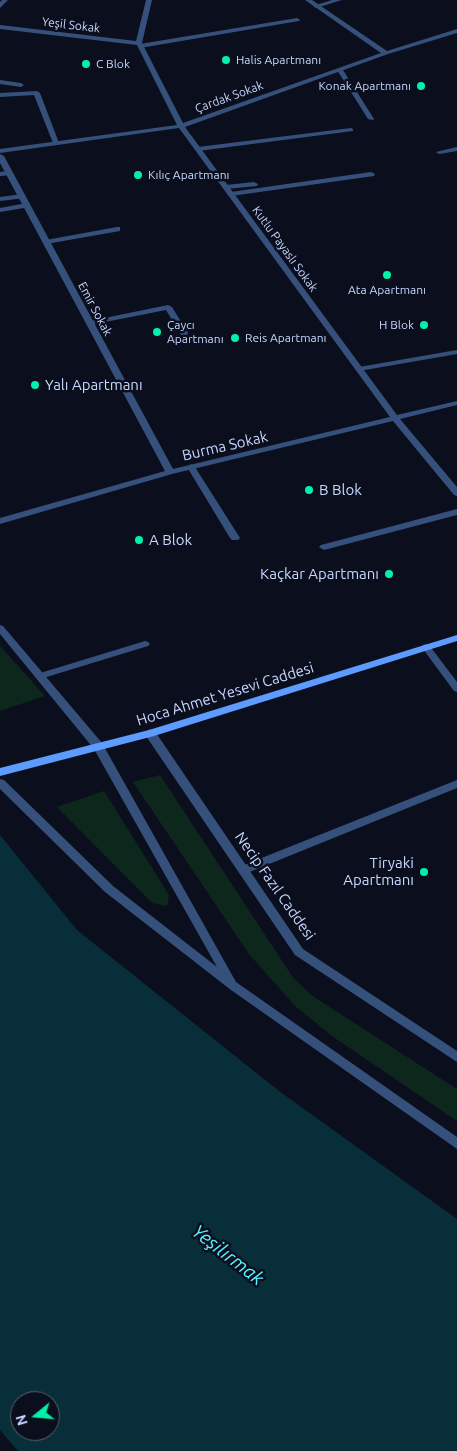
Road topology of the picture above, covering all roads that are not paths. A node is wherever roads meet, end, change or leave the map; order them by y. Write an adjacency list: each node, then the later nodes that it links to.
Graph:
1 (5, 0): 5 (street)
2 (149, 0): 10 (street)
3 (308, 0): 6 (street)
4 (340, 0): 6 (street)
5 (0, 6)
6 (316, 6): 11 (street)
7 (297, 20): 10 (street, Yeşil Sokak)
8 (0, 27): 10 (street, Yeşil Sokak)
9 (457, 31): 11 (street, Çardak Sokak)
10 (140, 45): 17 (street, Kutlu Payaslı Sokak)
11 (386, 53): 12 (street, Çardak Sokak)
12 (340, 70): 16 (street); 17 (street, Çardak Sokak)
13 (0, 82): 14 (street)
14 (21, 85)
15 (0, 95): 19 (street)
16 (371, 119)
17 (181, 126): 19 (street, Çardak Sokak); 20 (street, Kutlu Payaslı Sokak)
18 (351, 130): 20 (street)
19 (56, 143): 22 (street, Çardak Sokak)
20 (198, 149): 29 (street, Kutlu Payaslı Sokak)
21 (457, 149): 23 (street)
22 (0, 151)
23 (439, 152)
24 (0, 156): 25 (street, Emir Sokak)
25 (9, 173): 26 (street); 30 (street, Emir Sokak)
26 (0, 174)
27 (332, 174): 29 (street)
28 (372, 174): 29 (street)
29 (228, 190): 40 (street, Kutlu Payaslı Sokak)
30 (22, 196): 31 (street); 32 (street, Emir Sokak)
31 (0, 199)
32 (26, 205): 33 (street); 36 (street, Emir Sokak)
33 (0, 210)
34 (96, 226): 36 (street)
35 (117, 229): 36 (street)
36 (45, 239): 37 (street, Emir Sokak)
37 (90, 324): 38 (street); 44 (street, Emir Sokak)
38 (184, 333)
39 (457, 352): 40 (street)
40 (359, 369): 42 (street, Kutlu Payaslı Sokak)
41 (457, 403): 42 (street, Burma Sokak)
42 (395, 418): 43 (street, Burma Sokak); 45 (street, Kutlu Payaslı Sokak)
43 (191, 467): 44 (street, Burma Sokak); 48 (street)
44 (170, 472): 47 (street, Burma Sokak)
45 (457, 493)
46 (457, 512): 49 (street)
47 (0, 521)
48 (235, 538)
49 (324, 547)
50 (0, 628): 54 (street)
51 (457, 638): 53 (main road, Hoca Ahmet Yesevi Caddesi)
52 (145, 644): 54 (street)
53 (426, 647): 55 (street); 56 (main road, Hoca Ahmet Yesevi Caddesi)
54 (40, 676): 57 (street)
55 (457, 689)
56 (150, 733): 57 (main road, Hoca Ahmet Yesevi Caddesi); 61 (street, Necip Fazıl Caddesi)
57 (98, 746): 58 (main road, Hoca Ahmet Yesevi Caddesi); 62 (street)
58 (0, 772)
59 (0, 783): 62 (street)
60 (457, 784): 61 (street)
61 (243, 870): 63 (street, Necip Fazıl Caddesi)
62 (235, 987): 64 (street)
63 (457, 1057)
64 (457, 1144)

